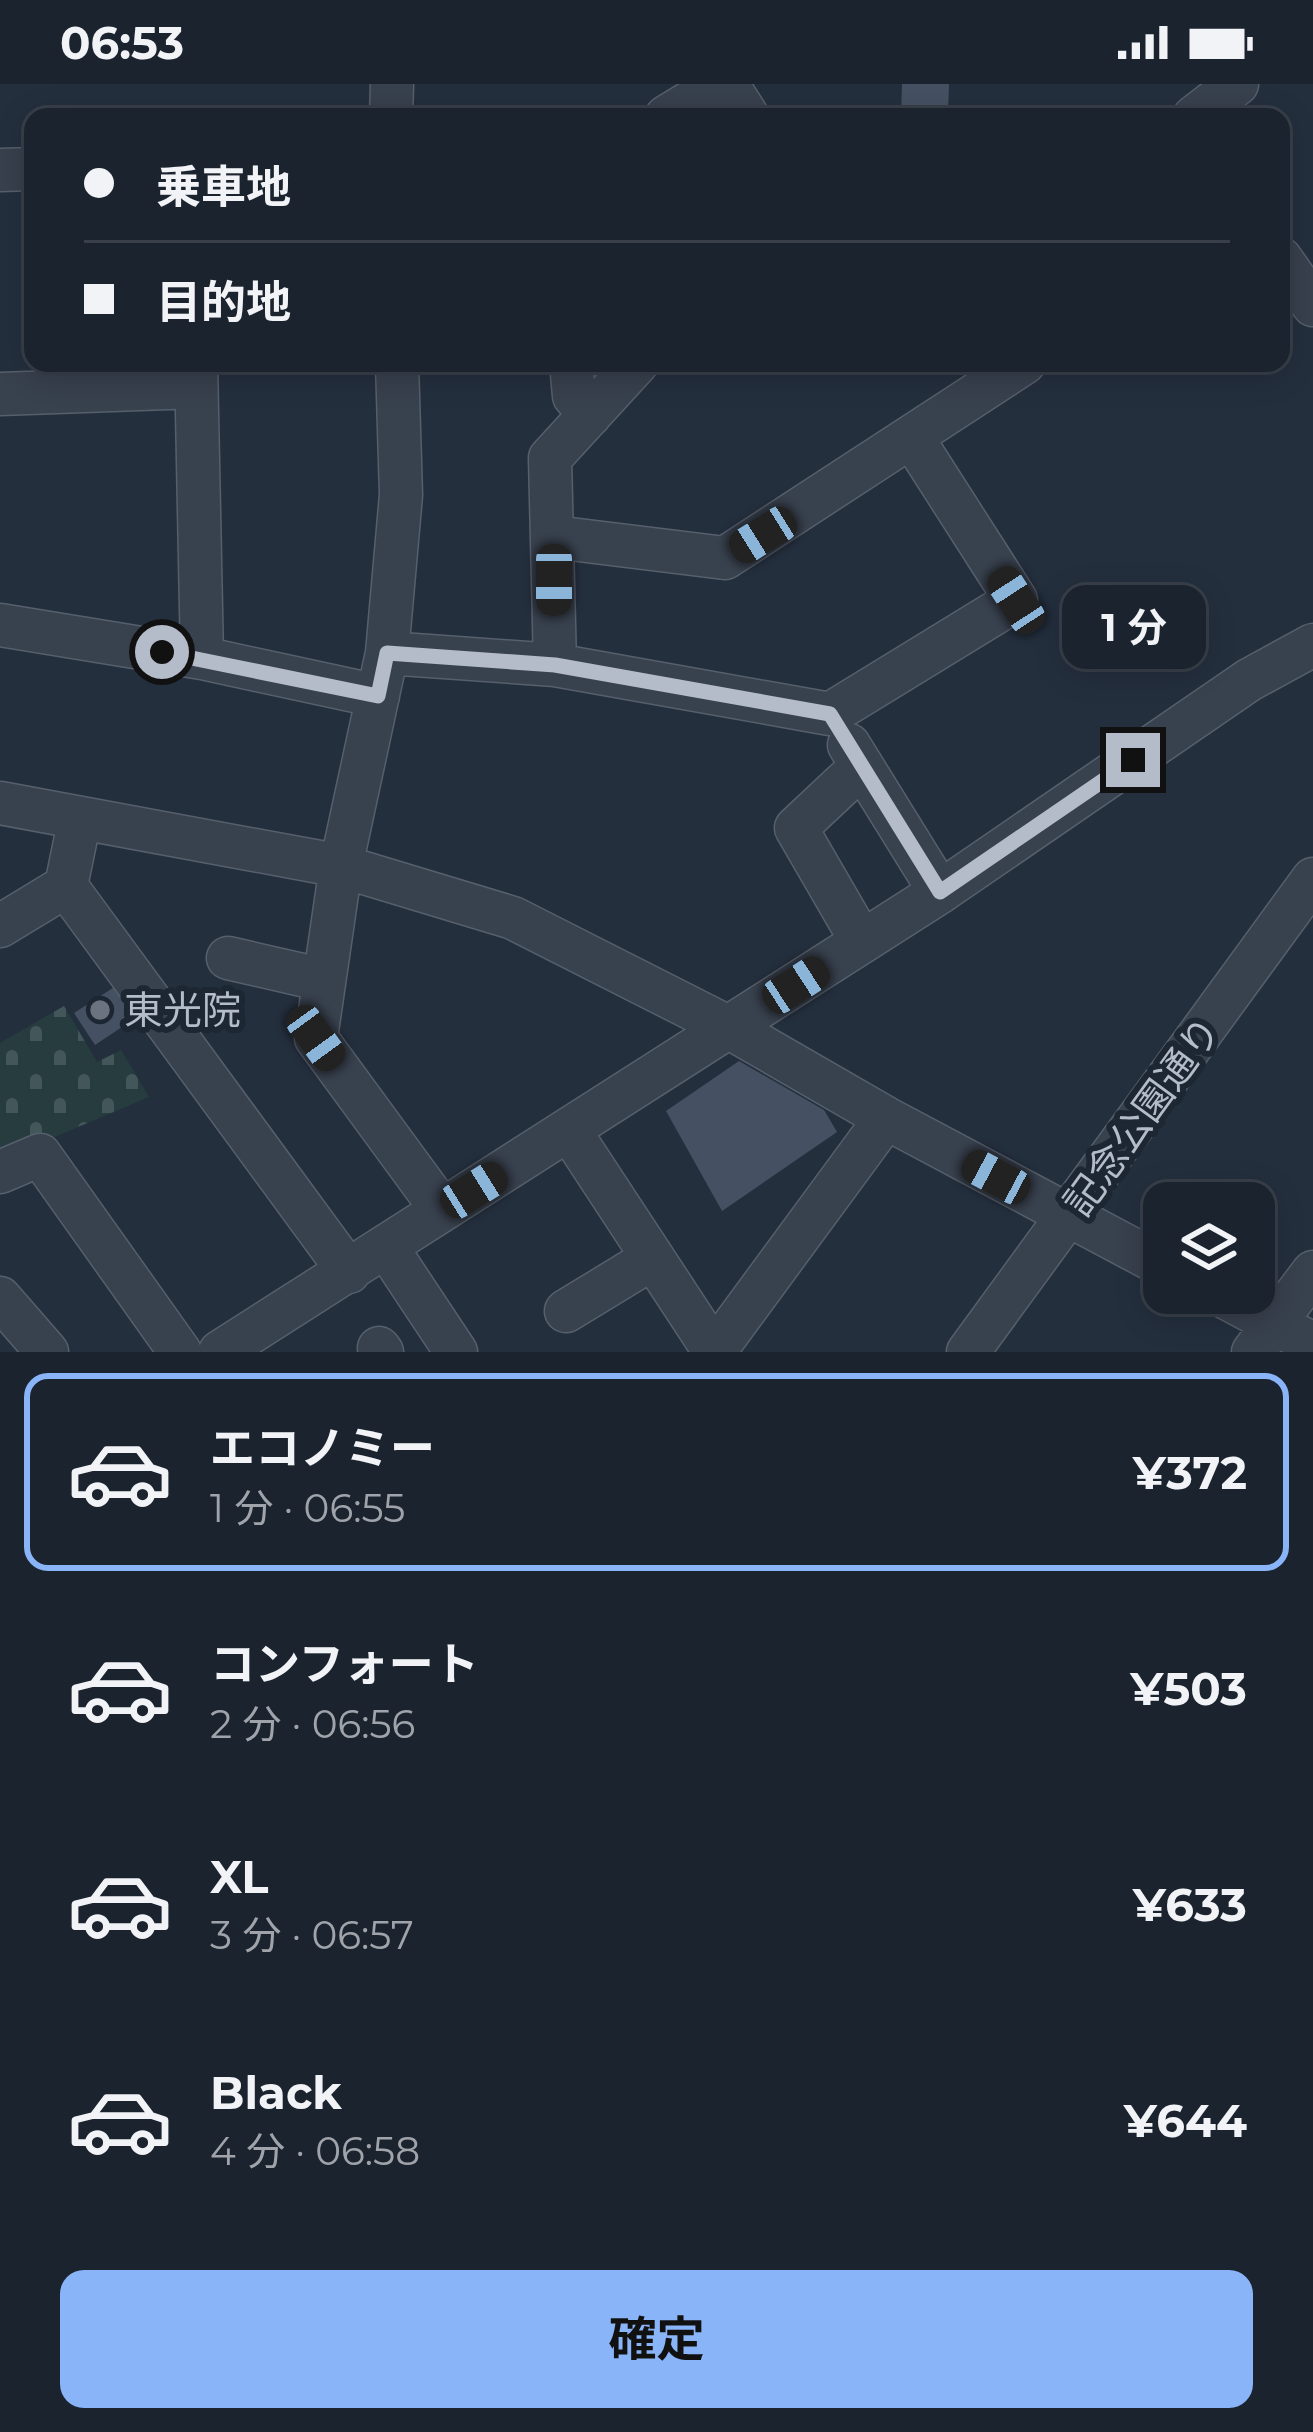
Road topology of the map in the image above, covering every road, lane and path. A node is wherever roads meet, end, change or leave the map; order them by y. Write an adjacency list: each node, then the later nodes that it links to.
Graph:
1 (723, 84): 3 (street); 4 (street)
2 (1237, 84): 5 (street)
3 (682, 108)
4 (741, 108)
5 (1206, 108)
6 (1290, 272): 7 (street)
7 (1313, 305)
8 (397, 372): 19 (street)
9 (572, 372): 14 (street)
10 (629, 372): 14 (street)
11 (1011, 372): 15 (street)
12 (196, 375): 13 (street); 20 (street)
13 (0, 394)
14 (590, 415): 16 (street)
15 (913, 439): 16 (street); 23 (street)
16 (554, 537): 21 (street)
17 (0, 625): 20 (street)
18 (1313, 645): 30 (street)
19 (387, 653): 21 (street); 22 (street)
20 (202, 658): 22 (street)
21 (555, 665): 23 (street)
22 (378, 696): 27 (street)
23 (830, 714): 24 (street)
24 (862, 766): 30 (street); 32 (street)
25 (0, 803): 26 (street)
26 (80, 818): 27 (street); 29 (street)
27 (341, 866): 34 (street); 35 (street)
28 (1313, 879): 40 (street, 記念公園通り)
29 (66, 886): 31 (street); 44 (street)
30 (940, 892): 32 (street)
31 (0, 926)
32 (862, 942): 35 (street)
33 (228, 958): 34 (street)
34 (324, 980): 39 (street)
35 (730, 1028): 36 (street); 37 (street)
36 (886, 1118): 40 (street); 55 (street)
37 (568, 1130): 39 (street); 43 (street)
38 (0, 1172): 52 (street)
39 (442, 1210): 41 (street)
40 (1070, 1216): 42 (street); 56 (street, 記念公園通り)
41 (388, 1248): 44 (street); 54 (street)
42 (1143, 1254)
43 (653, 1258): 47 (street); 55 (street)
44 (349, 1272): 53 (street)
45 (1313, 1272): 49 (street)
46 (0, 1298): 51 (street)
47 (566, 1311)
48 (1239, 1314): 49 (street)
49 (1264, 1337): 50 (street)
50 (1313, 1344)
51 (47, 1352)
52 (180, 1352)
53 (220, 1352)
54 (456, 1352)
55 (714, 1352)
56 (968, 1352)

